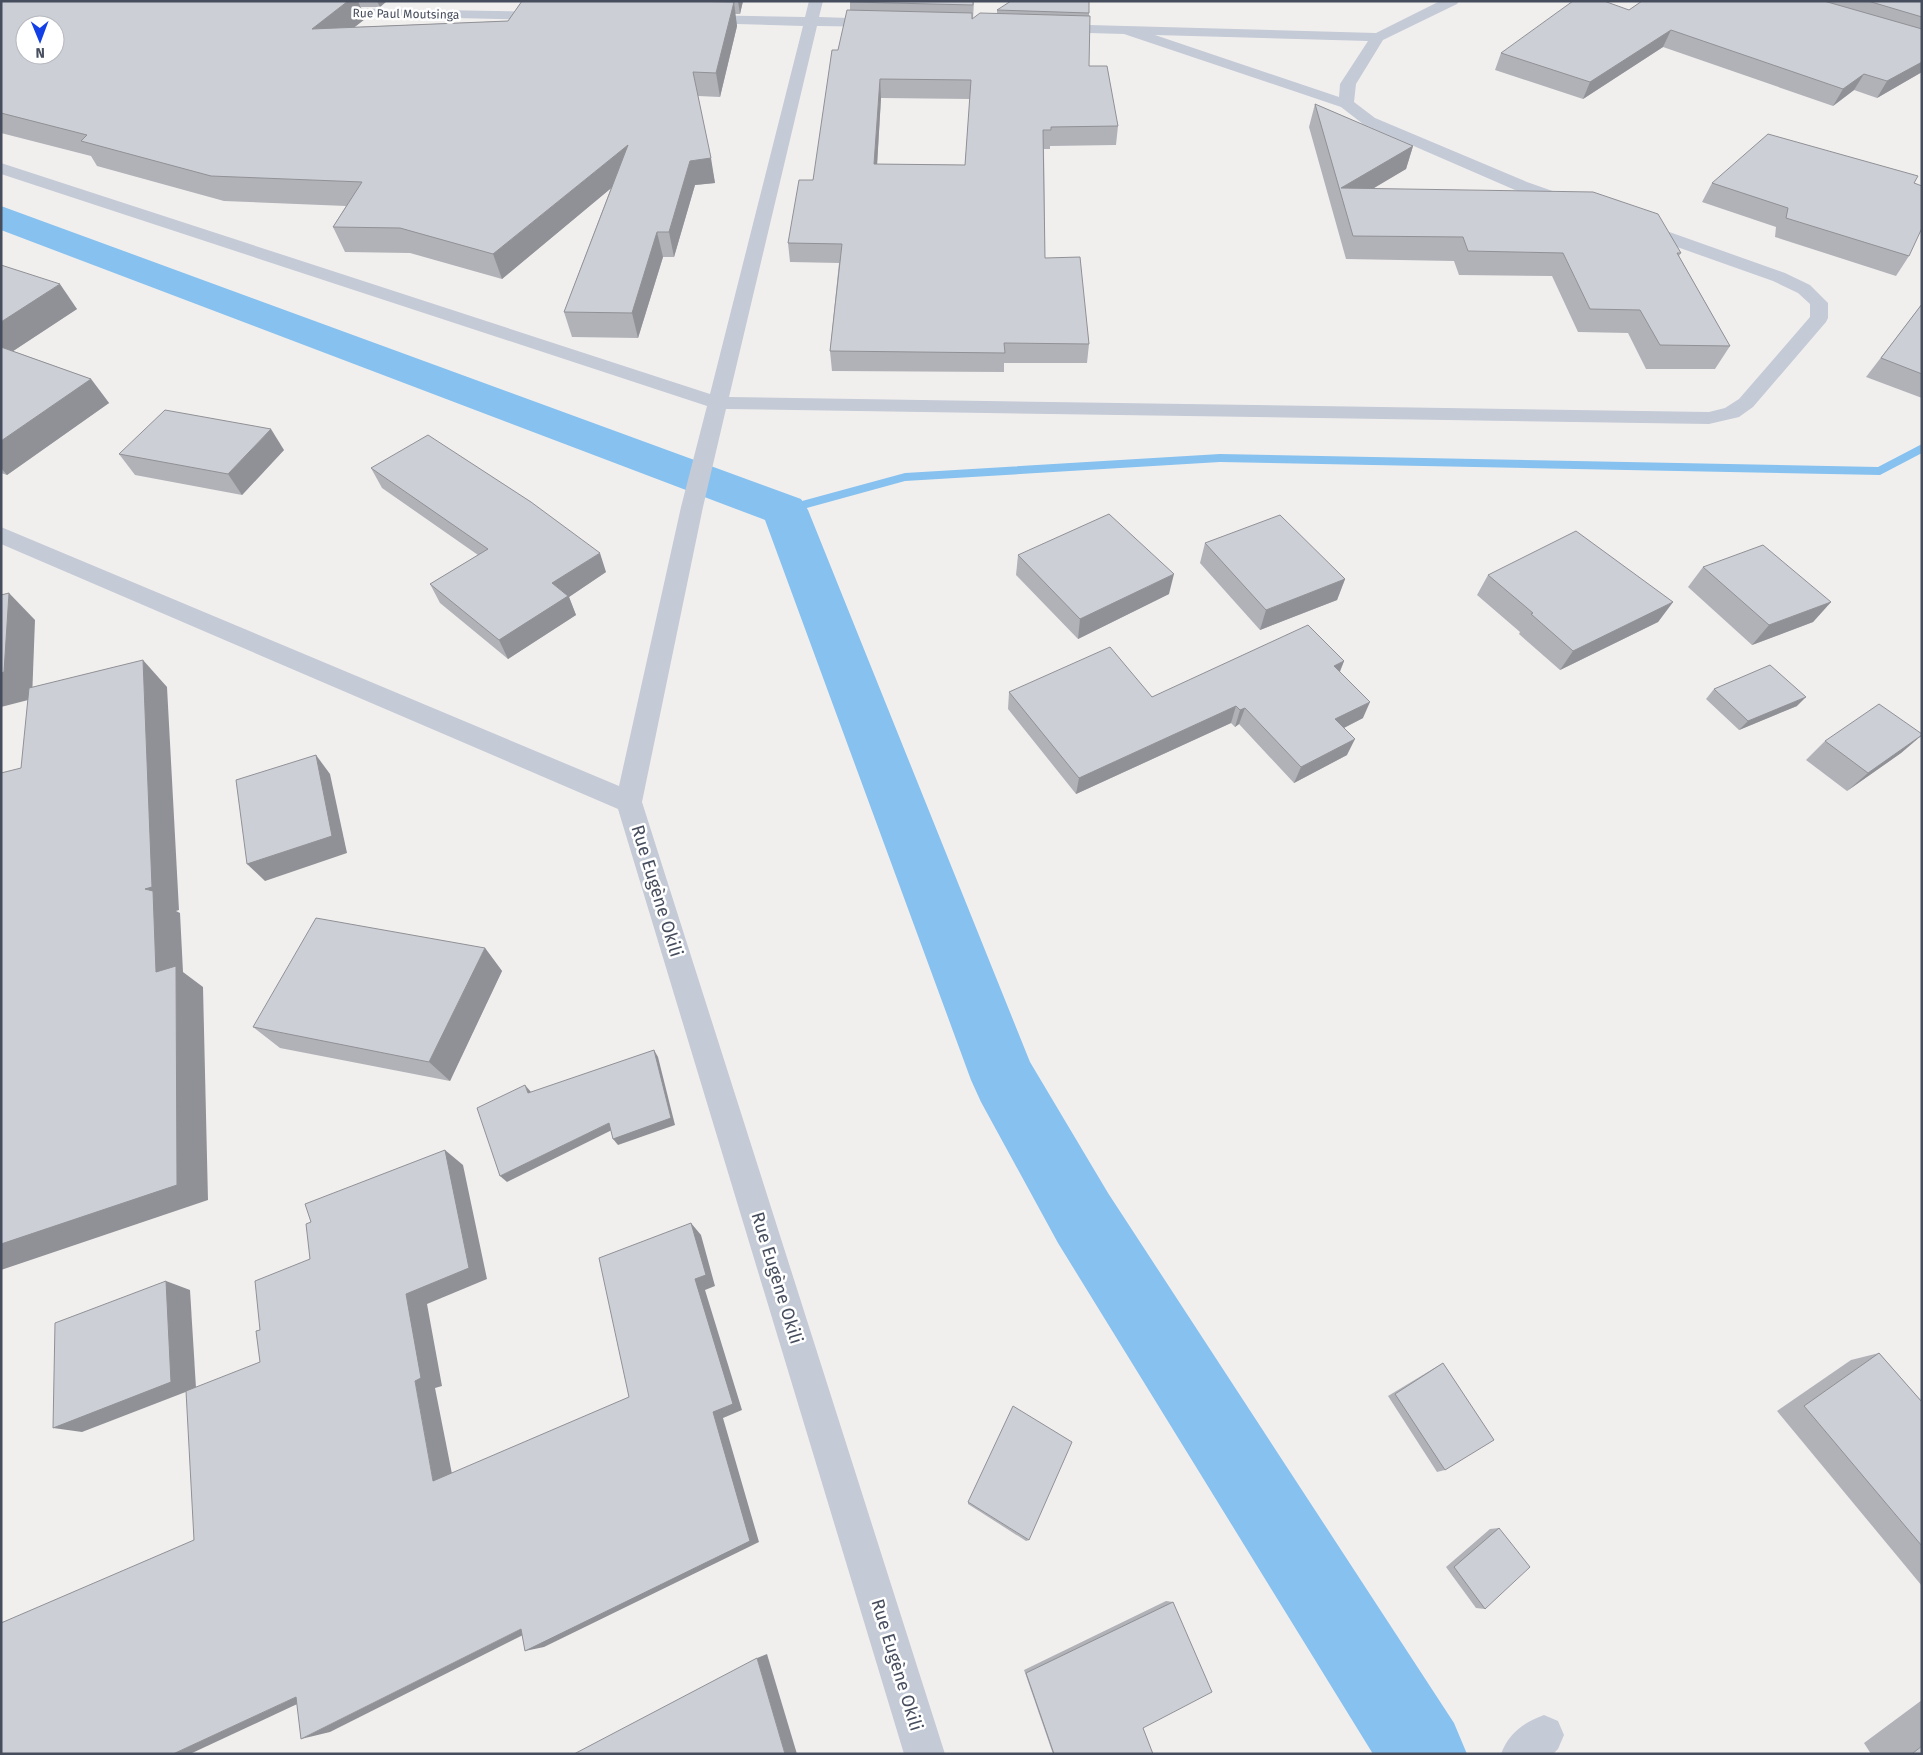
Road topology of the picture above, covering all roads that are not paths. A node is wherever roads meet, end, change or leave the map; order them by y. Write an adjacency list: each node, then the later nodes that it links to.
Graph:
1 (816, 1): 6 (street)
2 (1452, 1): 10 (street)
3 (311, 12): 4 (street, Rue Paul Moutsinga)
4 (560, 16)
5 (690, 19): 6 (street)
6 (810, 21): 7 (street); 15 (street)
7 (898, 24)
8 (1036, 28): 9 (street)
9 (1125, 30): 10 (street); 11 (street)
10 (1378, 37): 11 (street)
11 (1346, 104): 13 (street)
12 (1, 168): 15 (street)
13 (1586, 208)
14 (1622, 222): 15 (street)
15 (718, 403): 17 (street)
16 (1, 535): 17 (street)
17 (629, 802): 18 (street, Rue Eugène Okili)
18 (925, 1754)

